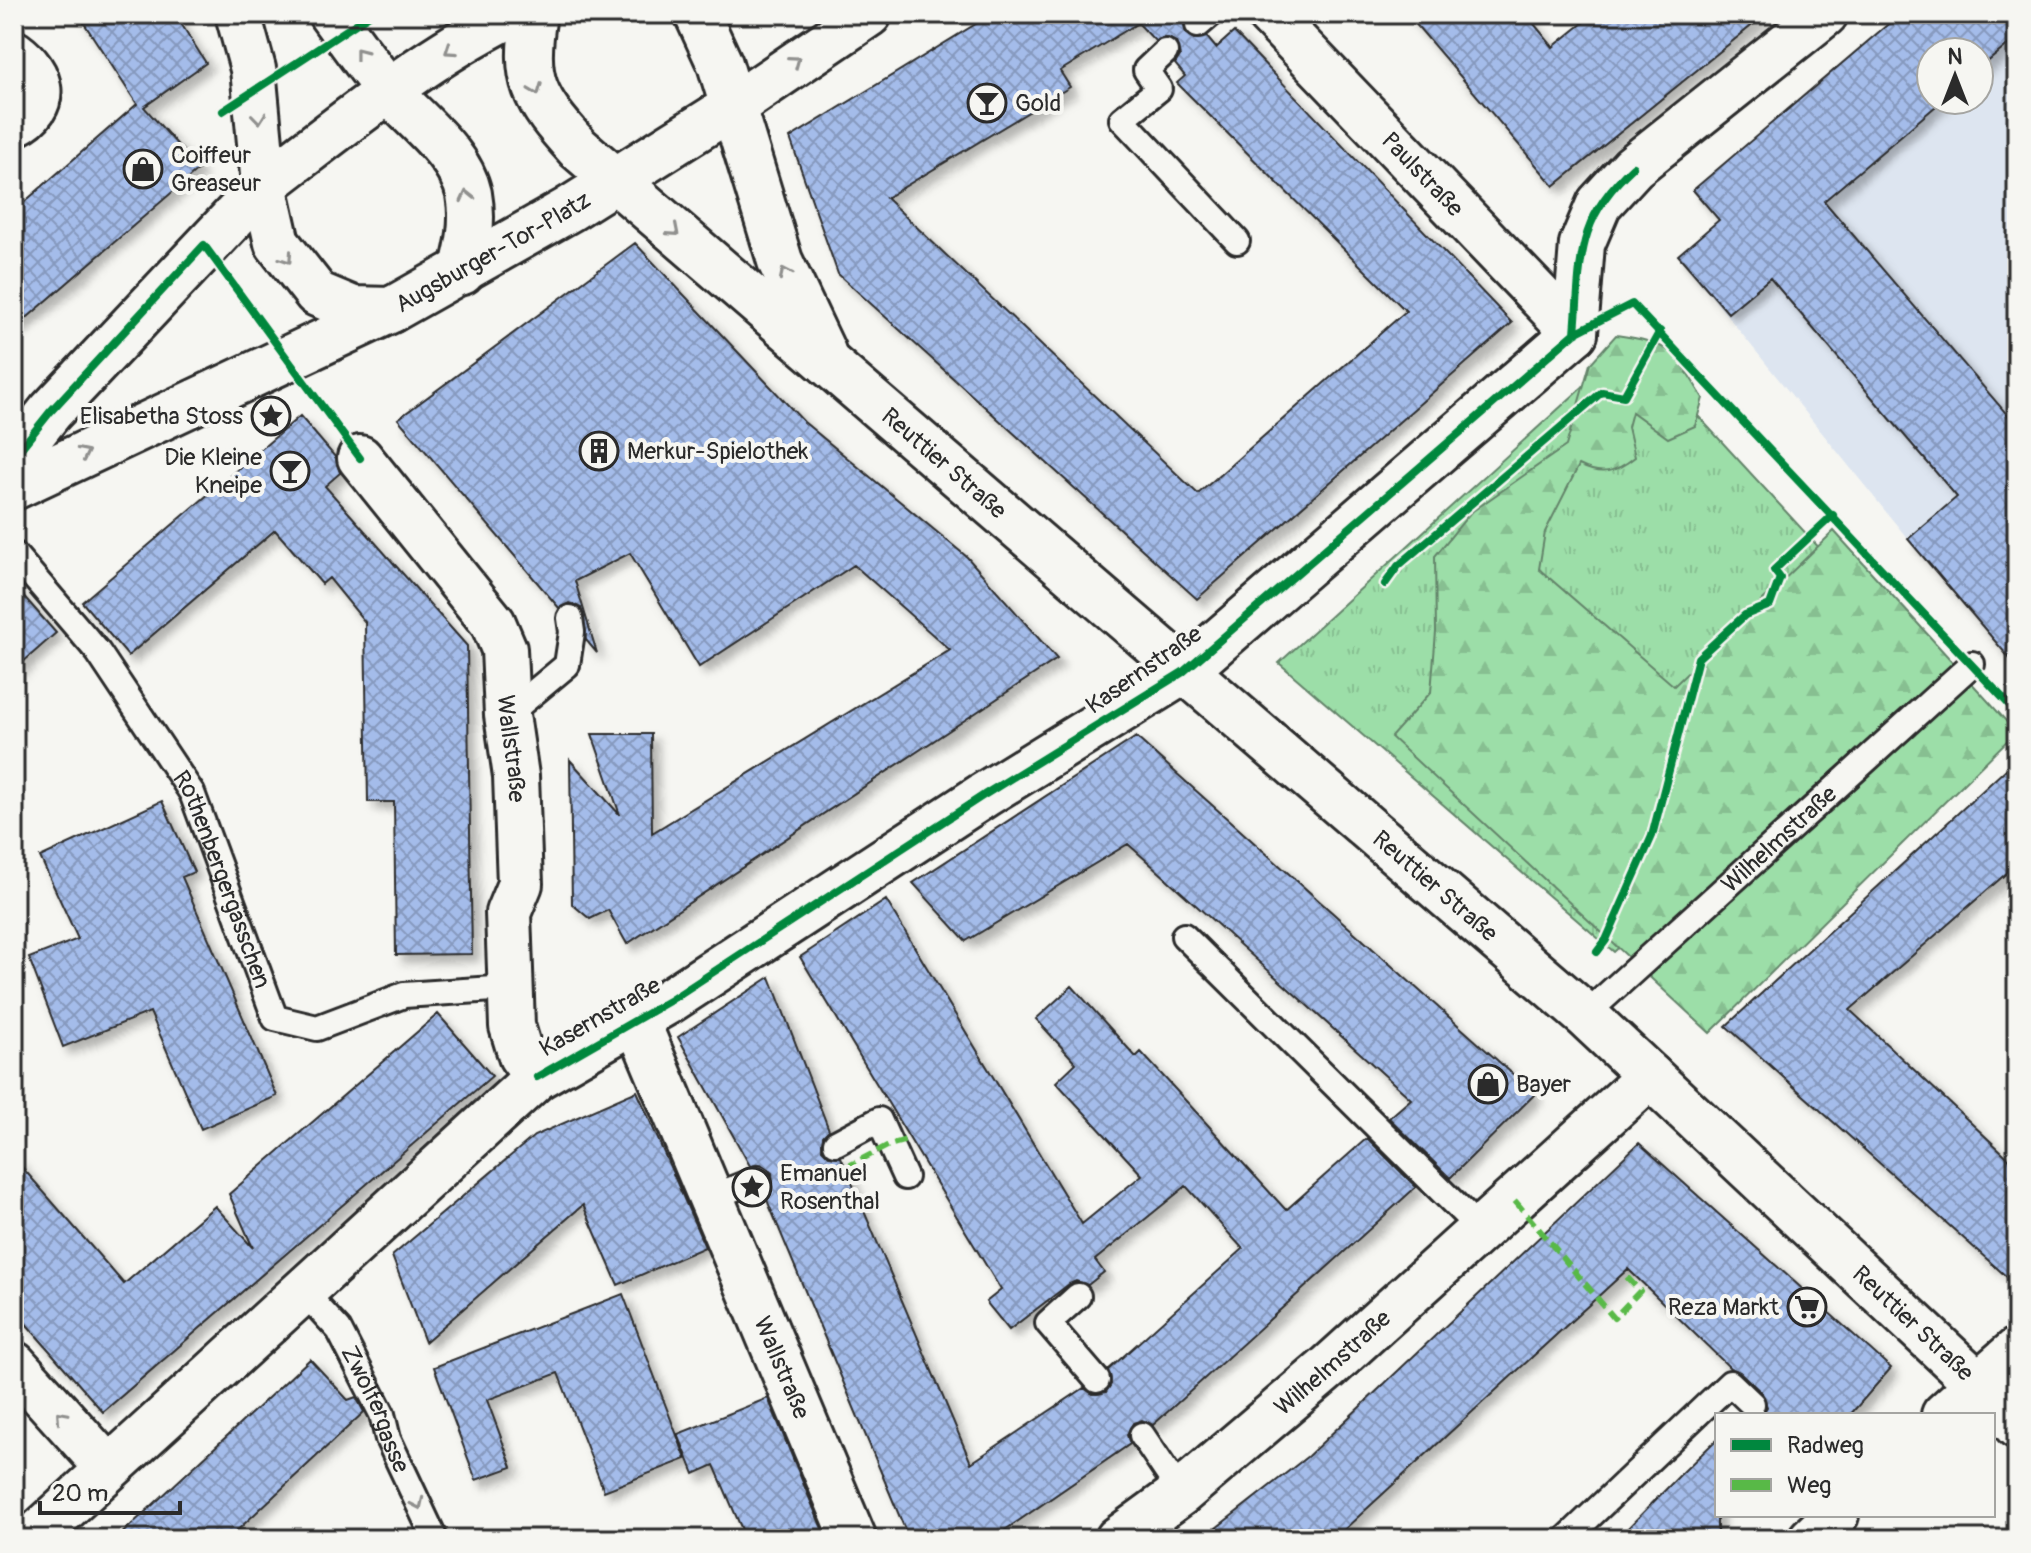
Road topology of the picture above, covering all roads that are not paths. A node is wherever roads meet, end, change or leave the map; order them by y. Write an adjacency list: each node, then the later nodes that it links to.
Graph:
1 (238, 14): 15 (street, Augsburger-Tor-Platz, one-way to 15)
2 (331, 14): 11 (street, one-way to 2)
3 (513, 14): 11 (street, one-way to 11)
4 (534, 14): 14 (street, Reuttier Straße, one-way to 14)
5 (697, 14): 12 (street)
6 (869, 14): 12 (street, Augsburger-Tor-Platz, one-way to 6)
7 (1269, 14): 19 (street, Paulstraße)
8 (1825, 14): 19 (street)
9 (1165, 52): 16 (lane)
10 (14, 53): 13 (street)
11 (390, 92): 15 (street); 17 (street, one-way to 11)
12 (732, 107): 14 (street, Augsburger-Tor-Platz); 20 (street, Reuttier Straße, one-way to 12)
13 (14, 124)
14 (614, 180): 17 (street, Augsburger-Tor-Platz); 20 (street, Reuttier Straße, one-way to 20)
15 (264, 185): 18 (street, Augsburger-Tor-Platz, one-way to 18); 21 (street)
16 (1237, 241)
17 (462, 272): 18 (street, Augsburger-Tor-Platz)
18 (391, 310): 23 (street, one-way to 18)
19 (1575, 333): 27 (street, Kasernstraße)
20 (831, 368): 27 (street, Reuttier Straße)
21 (14, 457)
22 (360, 458): 28 (street, Wallstraße)
23 (14, 487)
24 (14, 554): 30 (lane, Rothenbergergässchen)
25 (570, 618): 28 (lane)
26 (1972, 664): 31 (lane, Wilhelmstraße)
27 (1183, 672): 31 (street, Reuttier Straße); 32 (street, Kasernstraße)
28 (507, 715): 30 (street, Wallstraße)
29 (1184, 936): 39 (lane)
30 (509, 988): 34 (street, Wallstraße)
31 (1585, 1015): 33 (street, Reuttier Straße)
32 (636, 1019): 34 (street, Kasernstraße); 38 (street, Wallstraße)
33 (1650, 1076): 39 (street, Wilhelmstraße); 45 (street, Reuttier Straße)
34 (537, 1077): 40 (street, Kasernstraße)
35 (836, 1143): 36 (lane)
36 (905, 1177)
37 (758, 1179): 38 (lane)
38 (710, 1198): 55 (street, Wallstraße)
39 (1482, 1231): 51 (street, Wilhelmstraße)
40 (302, 1290): 50 (street, Kasernstraße); 54 (lane, Zwölfergasse, one-way to 54)
41 (1078, 1296): 44 (lane)
42 (2017, 1350): 45 (street)
43 (14, 1364): 50 (street, one-way to 43)
44 (1097, 1380)
45 (1978, 1384): 47 (street); 48 (street, Reuttier Straße)
46 (1752, 1404): 57 (lane)
47 (1946, 1413)
48 (2017, 1426)
49 (1142, 1435): 51 (lane)
50 (108, 1468): 53 (street, Kasernstraße)
51 (1181, 1493): 56 (street, Wilhelmstraße)
52 (1834, 1517): 58 (street)
53 (32, 1539)
54 (435, 1539)
55 (854, 1539)
56 (1118, 1539)
57 (1566, 1539)
58 (1811, 1539)

